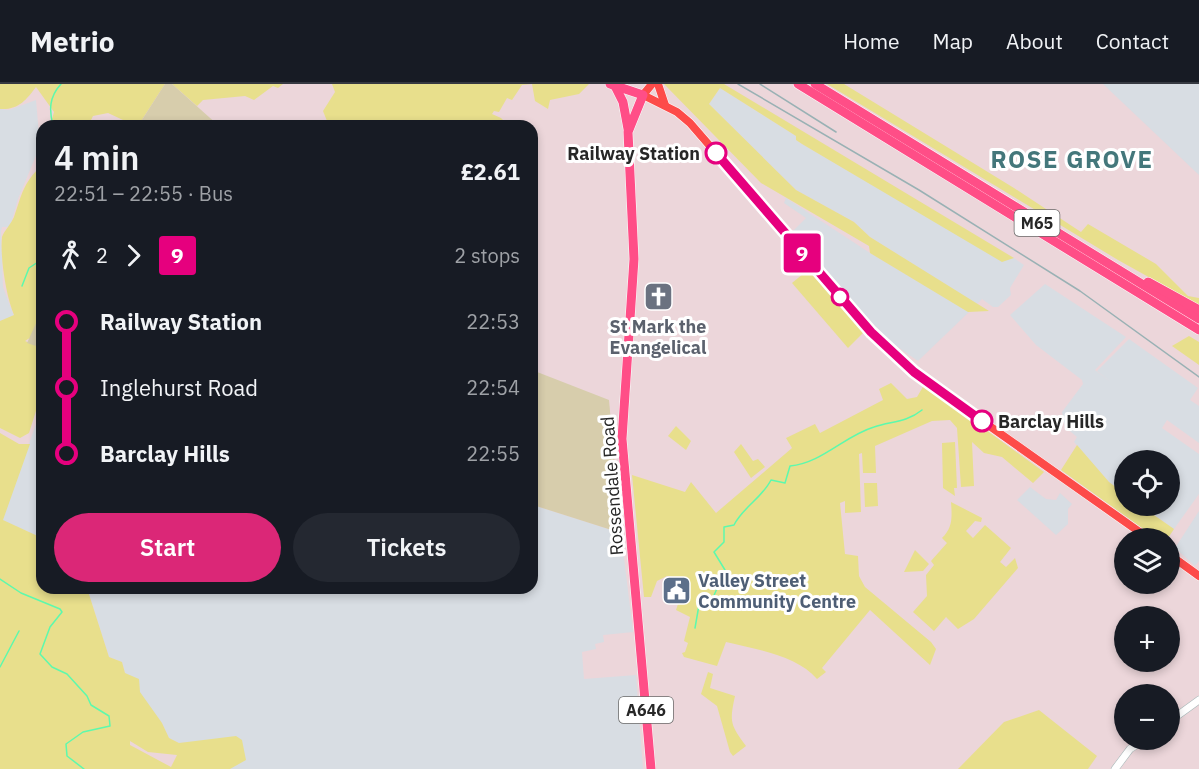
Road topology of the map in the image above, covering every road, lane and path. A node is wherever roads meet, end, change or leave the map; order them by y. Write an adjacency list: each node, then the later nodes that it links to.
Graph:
1 (652, 84): 6 (main road, A646)
2 (658, 84): 7 (main road)
3 (798, 84): 10 (highway, M65)
4 (815, 84): 8 (highway, M65)
5 (612, 85): 6 (highway); 9 (highway)
6 (643, 95): 7 (main road); 9 (highway, Rossendale Road / A646)
7 (665, 105): 15 (main road)
8 (877, 123): 11 (highway); 12 (highway, M65)
9 (628, 132): 21 (highway, Rossendale Road / A646)
10 (1027, 227): 13 (highway, M65); 14 (highway)
11 (1199, 310)
12 (1199, 320)
13 (1199, 330)
14 (1199, 337)
15 (1134, 528)
16 (1180, 562): 17 (main road)
17 (1199, 576)
18 (1199, 700): 19 (street)
19 (1180, 714)
20 (1129, 750): 22 (street)
21 (651, 769)
22 (1115, 769)

